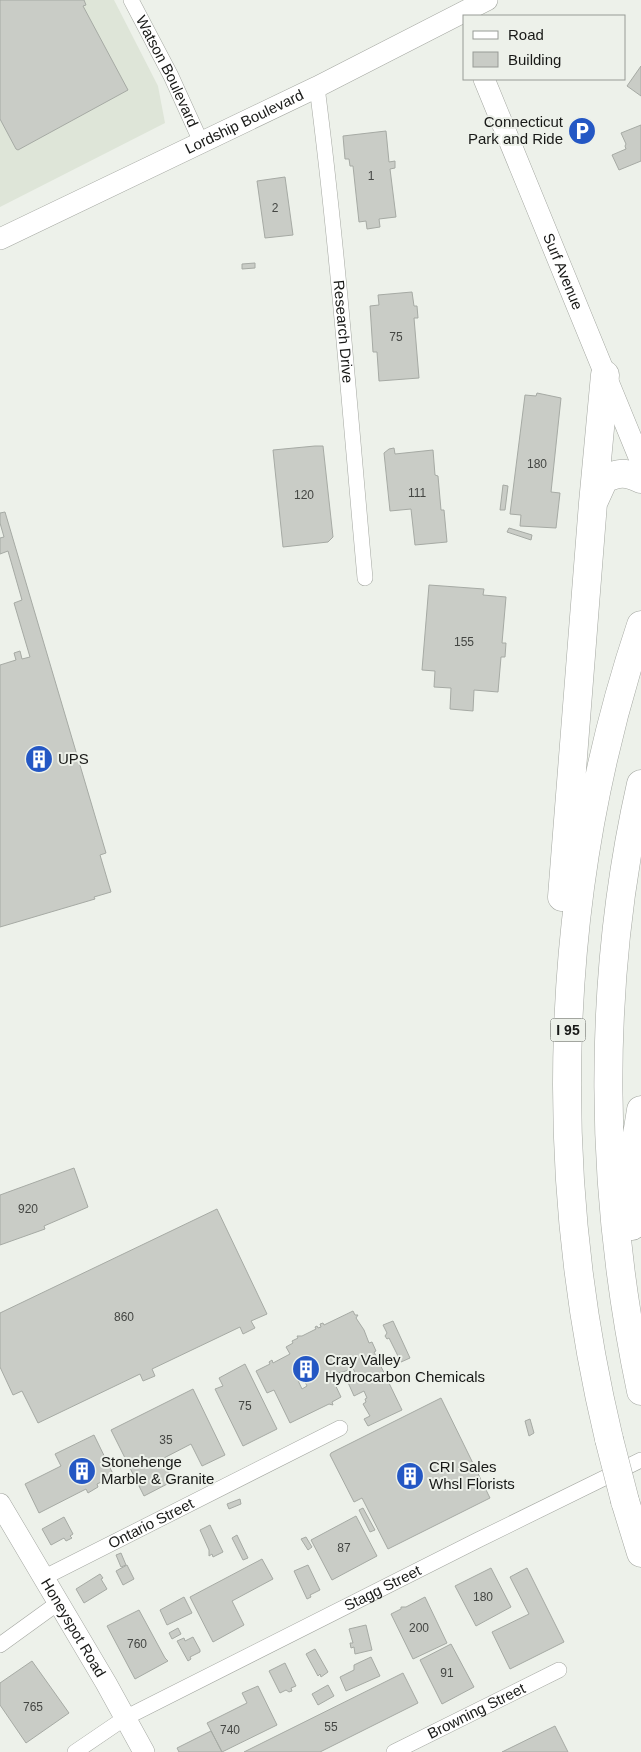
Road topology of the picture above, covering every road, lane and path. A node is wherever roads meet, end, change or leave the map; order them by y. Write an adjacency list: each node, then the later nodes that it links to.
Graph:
1 (131, 0): 7 (street, Watson Boulevard)
2 (487, 0): 3 (main road, Lordship Boulevard)
3 (470, 15)
4 (461, 23): 6 (main road, Lordship Boulevard)
5 (484, 80): 9 (main road, Surf Avenue)
6 (317, 87): 7 (main road, Lordship Boulevard); 13 (street, Research Drive)
7 (201, 142): 8 (main road, Lordship Boulevard)
8 (0, 239)
9 (605, 375): 10 (main road, Surf Avenue); 12 (highway)
10 (641, 462)
11 (641, 479): 12 (highway)
12 (593, 503): 17 (highway)
13 (365, 578)
14 (641, 625): 17 (highway, I 95)
15 (641, 784): 19 (highway)
16 (641, 1110): 18 (highway)
17 (567, 1114): 23 (highway, I 95, bridge)
18 (641, 1357)
19 (641, 1391)
20 (340, 1428): 24 (street, Ontario Street)
21 (641, 1460): 28 (street, Stagg Street)
22 (0, 1504): 24 (main road, Honeyspot Road)
23 (641, 1553)
24 (43, 1578): 25 (main road, Honeyspot Road)
25 (58, 1603): 26 (street); 28 (main road, Honeyspot Road)
26 (0, 1645)
27 (559, 1670): 31 (street, Browning Street)
28 (125, 1718): 29 (street, Stagg Street); 30 (main road, Honeyspot Road)
29 (75, 1752)
30 (144, 1752)
31 (394, 1752)

